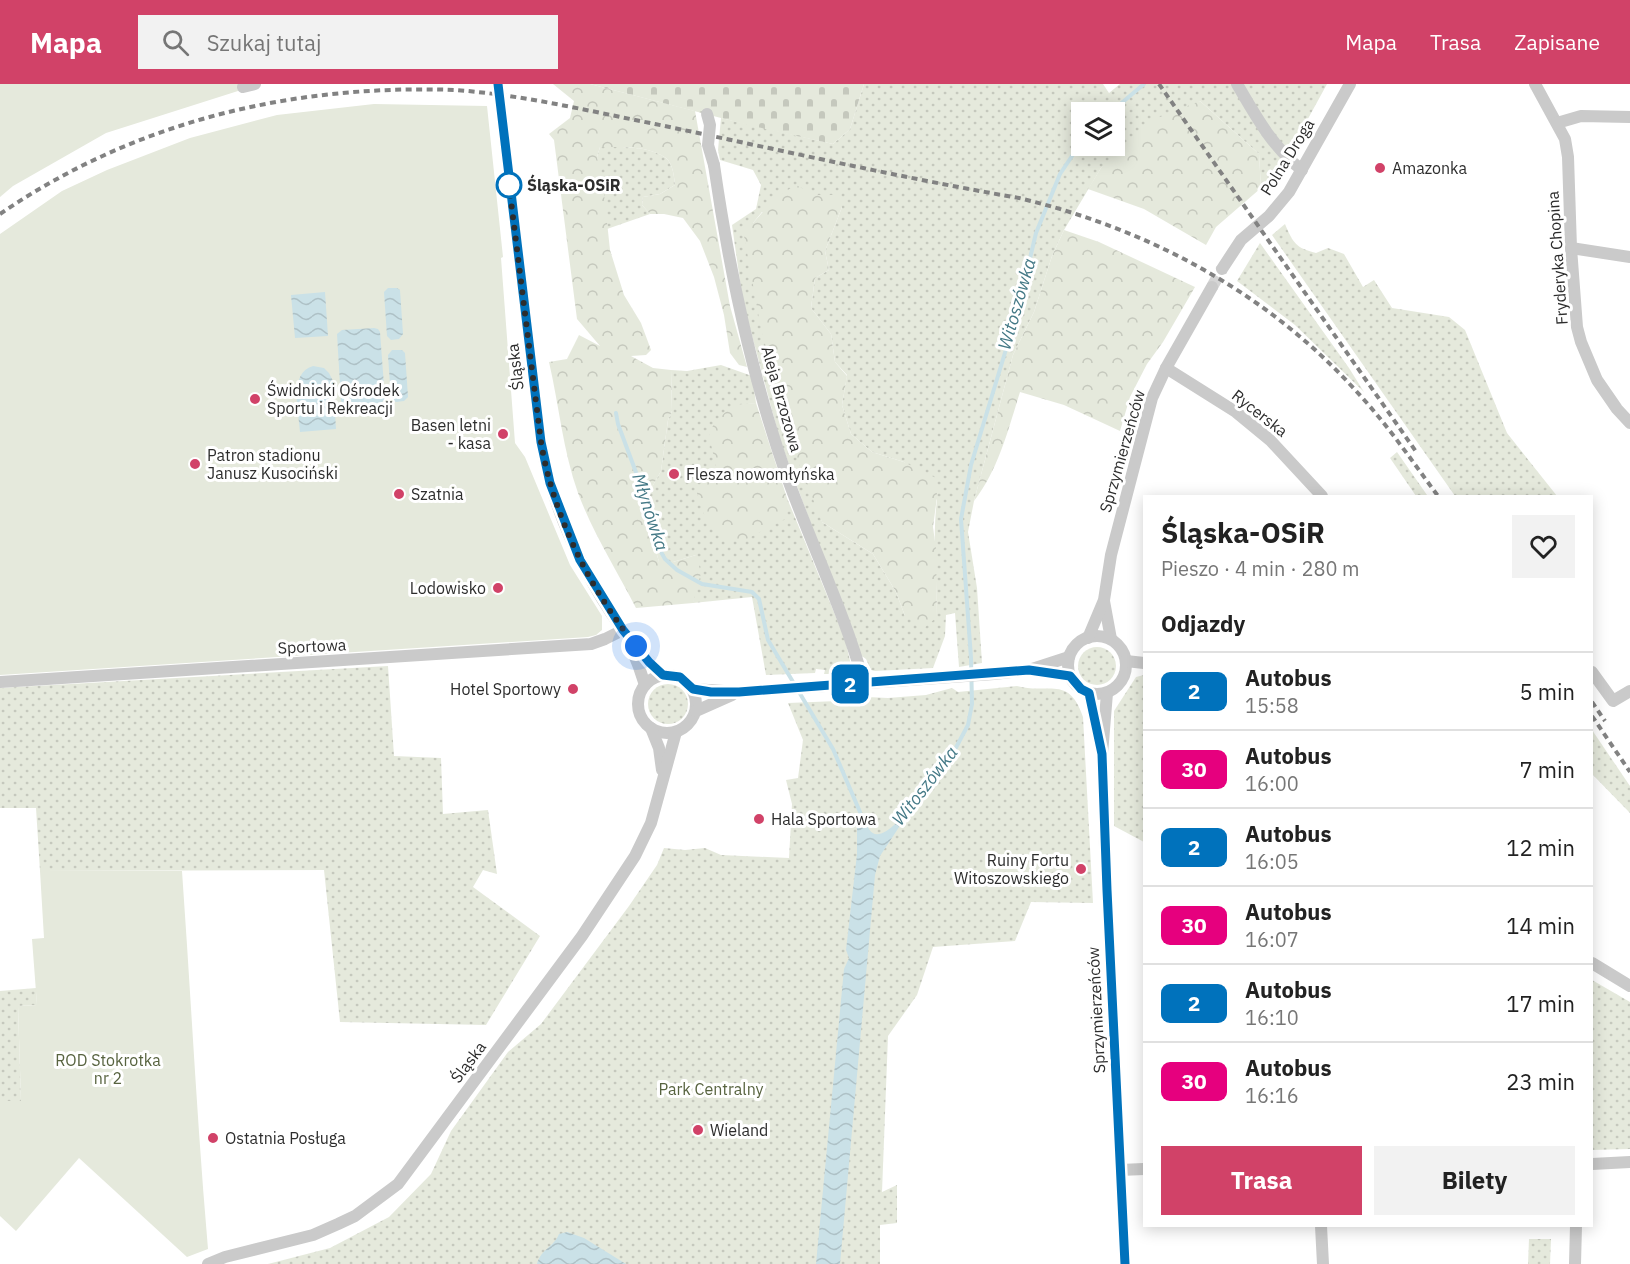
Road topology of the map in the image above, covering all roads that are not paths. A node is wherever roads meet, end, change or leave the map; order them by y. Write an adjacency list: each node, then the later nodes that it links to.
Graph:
1 (255, 84): 6 (street)
2 (498, 84): 19 (street, Śląska)
3 (1237, 84): 10 (street)
4 (1350, 84): 10 (street, Polna Droga)
5 (1535, 84): 9 (street, Fryderyka Chopina)
6 (243, 87)
7 (707, 114): 30 (street, Aleja Brzozowa, bridge)
8 (1630, 117): 9 (street)
9 (1557, 123): 11 (street, Fryderyka Chopina)
10 (1302, 170): 13 (street, Polna Droga)
11 (1571, 248): 12 (street); 16 (street, Fryderyka Chopina)
12 (1630, 257)
13 (1222, 269)
14 (1212, 286): 15 (street, Sprzymierzeńców)
15 (1166, 368): 17 (street, Rycerska); 18 (street, Sprzymierzeńców)
16 (1630, 423)
17 (1321, 495)
18 (1104, 600): 20 (street, Sprzymierzeńców); 21 (street, Sprzymierzeńców)
19 (623, 630): 27 (street, Śląska); 29 (street, Sportowa); 31 (street, Śląska)
20 (1088, 638): 21 (street); 22 (street)
21 (1111, 639): 23 (street)
22 (1069, 657): 25 (street); 28 (street)
23 (1126, 661): 24 (street); 36 (street)
24 (1143, 663)
25 (1029, 670): 28 (street); 30 (street)
26 (1593, 673): 33 (street)
27 (663, 675): 31 (street); 32 (street)
28 (1070, 676): 35 (street)
29 (0, 682)
30 (864, 683): 34 (street)
31 (645, 685): 38 (street)
32 (693, 689): 34 (street); 37 (street)
33 (1630, 691)
34 (739, 692): 37 (street)
35 (1089, 693): 36 (street); 40 (street, Sprzymierzeńców)
36 (1107, 693): 40 (street, Sprzymierzeńców)
37 (696, 711): 39 (street)
38 (651, 728): 39 (street); 41 (street, Śląska)
39 (676, 732): 41 (street, Śląska)
40 (1102, 754): 47 (street, Sprzymierzeńców)
41 (663, 778): 50 (street, Śląska)
42 (1593, 964): 43 (street)
43 (1630, 986)
44 (1630, 1162): 45 (street)
45 (1593, 1164)
46 (1143, 1168): 47 (street)
47 (1120, 1170): 51 (street, Sprzymierzeńców)
48 (1321, 1227): 52 (street)
49 (1576, 1227): 53 (street)
50 (208, 1264)
51 (1125, 1264)
52 (1323, 1264)
53 (1575, 1264)

